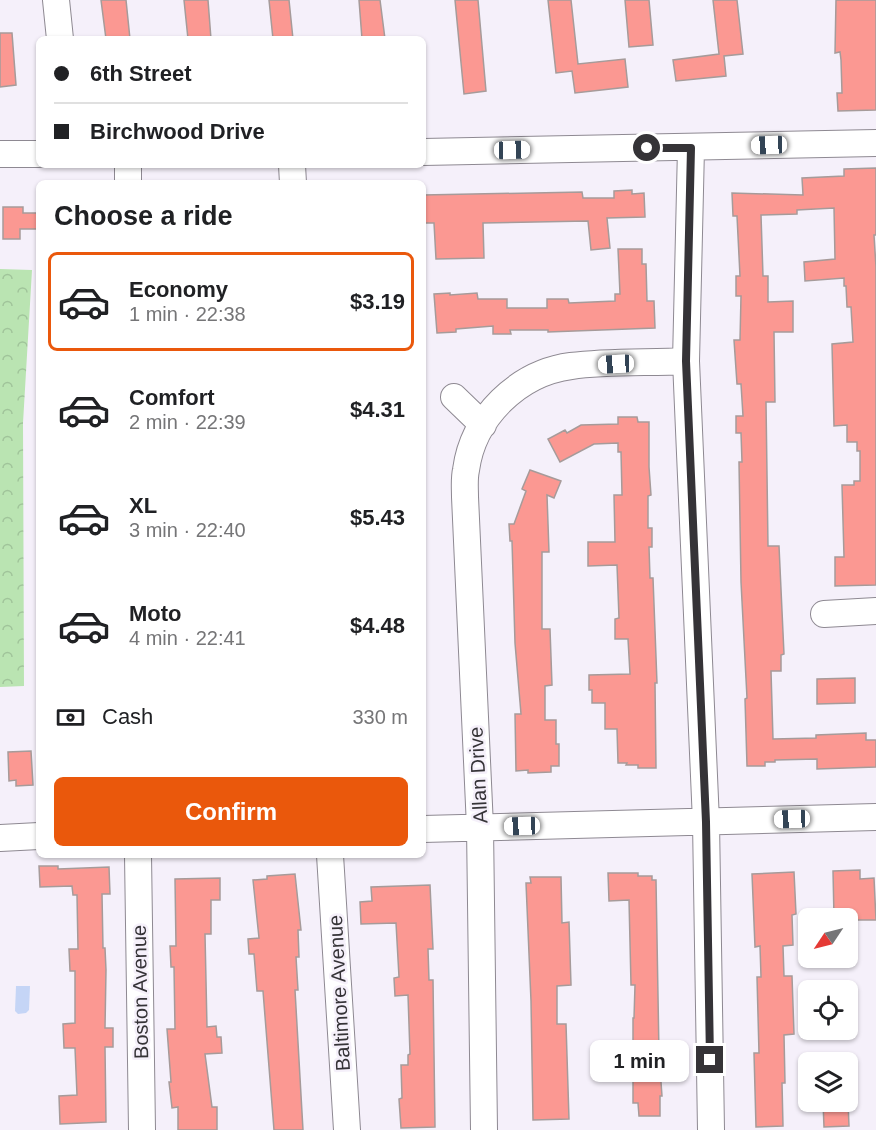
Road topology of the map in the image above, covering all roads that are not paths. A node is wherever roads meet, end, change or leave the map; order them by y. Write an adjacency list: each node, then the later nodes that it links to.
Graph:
1 (56, 0): 2 (street)
2 (60, 36)
3 (876, 142): 4 (street)
4 (691, 148): 5 (street); 8 (street)
5 (426, 152)
6 (0, 154): 7 (street)
7 (36, 154)
8 (686, 361): 10 (street, Allan Drive); 14 (street)
9 (454, 397): 10 (street)
10 (483, 424): 15 (street, Allan Drive)
11 (876, 611): 12 (street)
12 (824, 614)
13 (876, 817): 14 (street)
14 (706, 822): 15 (street); 24 (street)
15 (480, 827): 16 (street); 23 (street, Allan Drive)
16 (426, 829)
17 (36, 836): 18 (street)
18 (0, 838)
19 (138, 858): 21 (street, Boston Avenue)
20 (330, 858): 22 (street, Baltimore Avenue)
21 (142, 1130)
22 (347, 1130)
23 (484, 1130)
24 (711, 1130)

